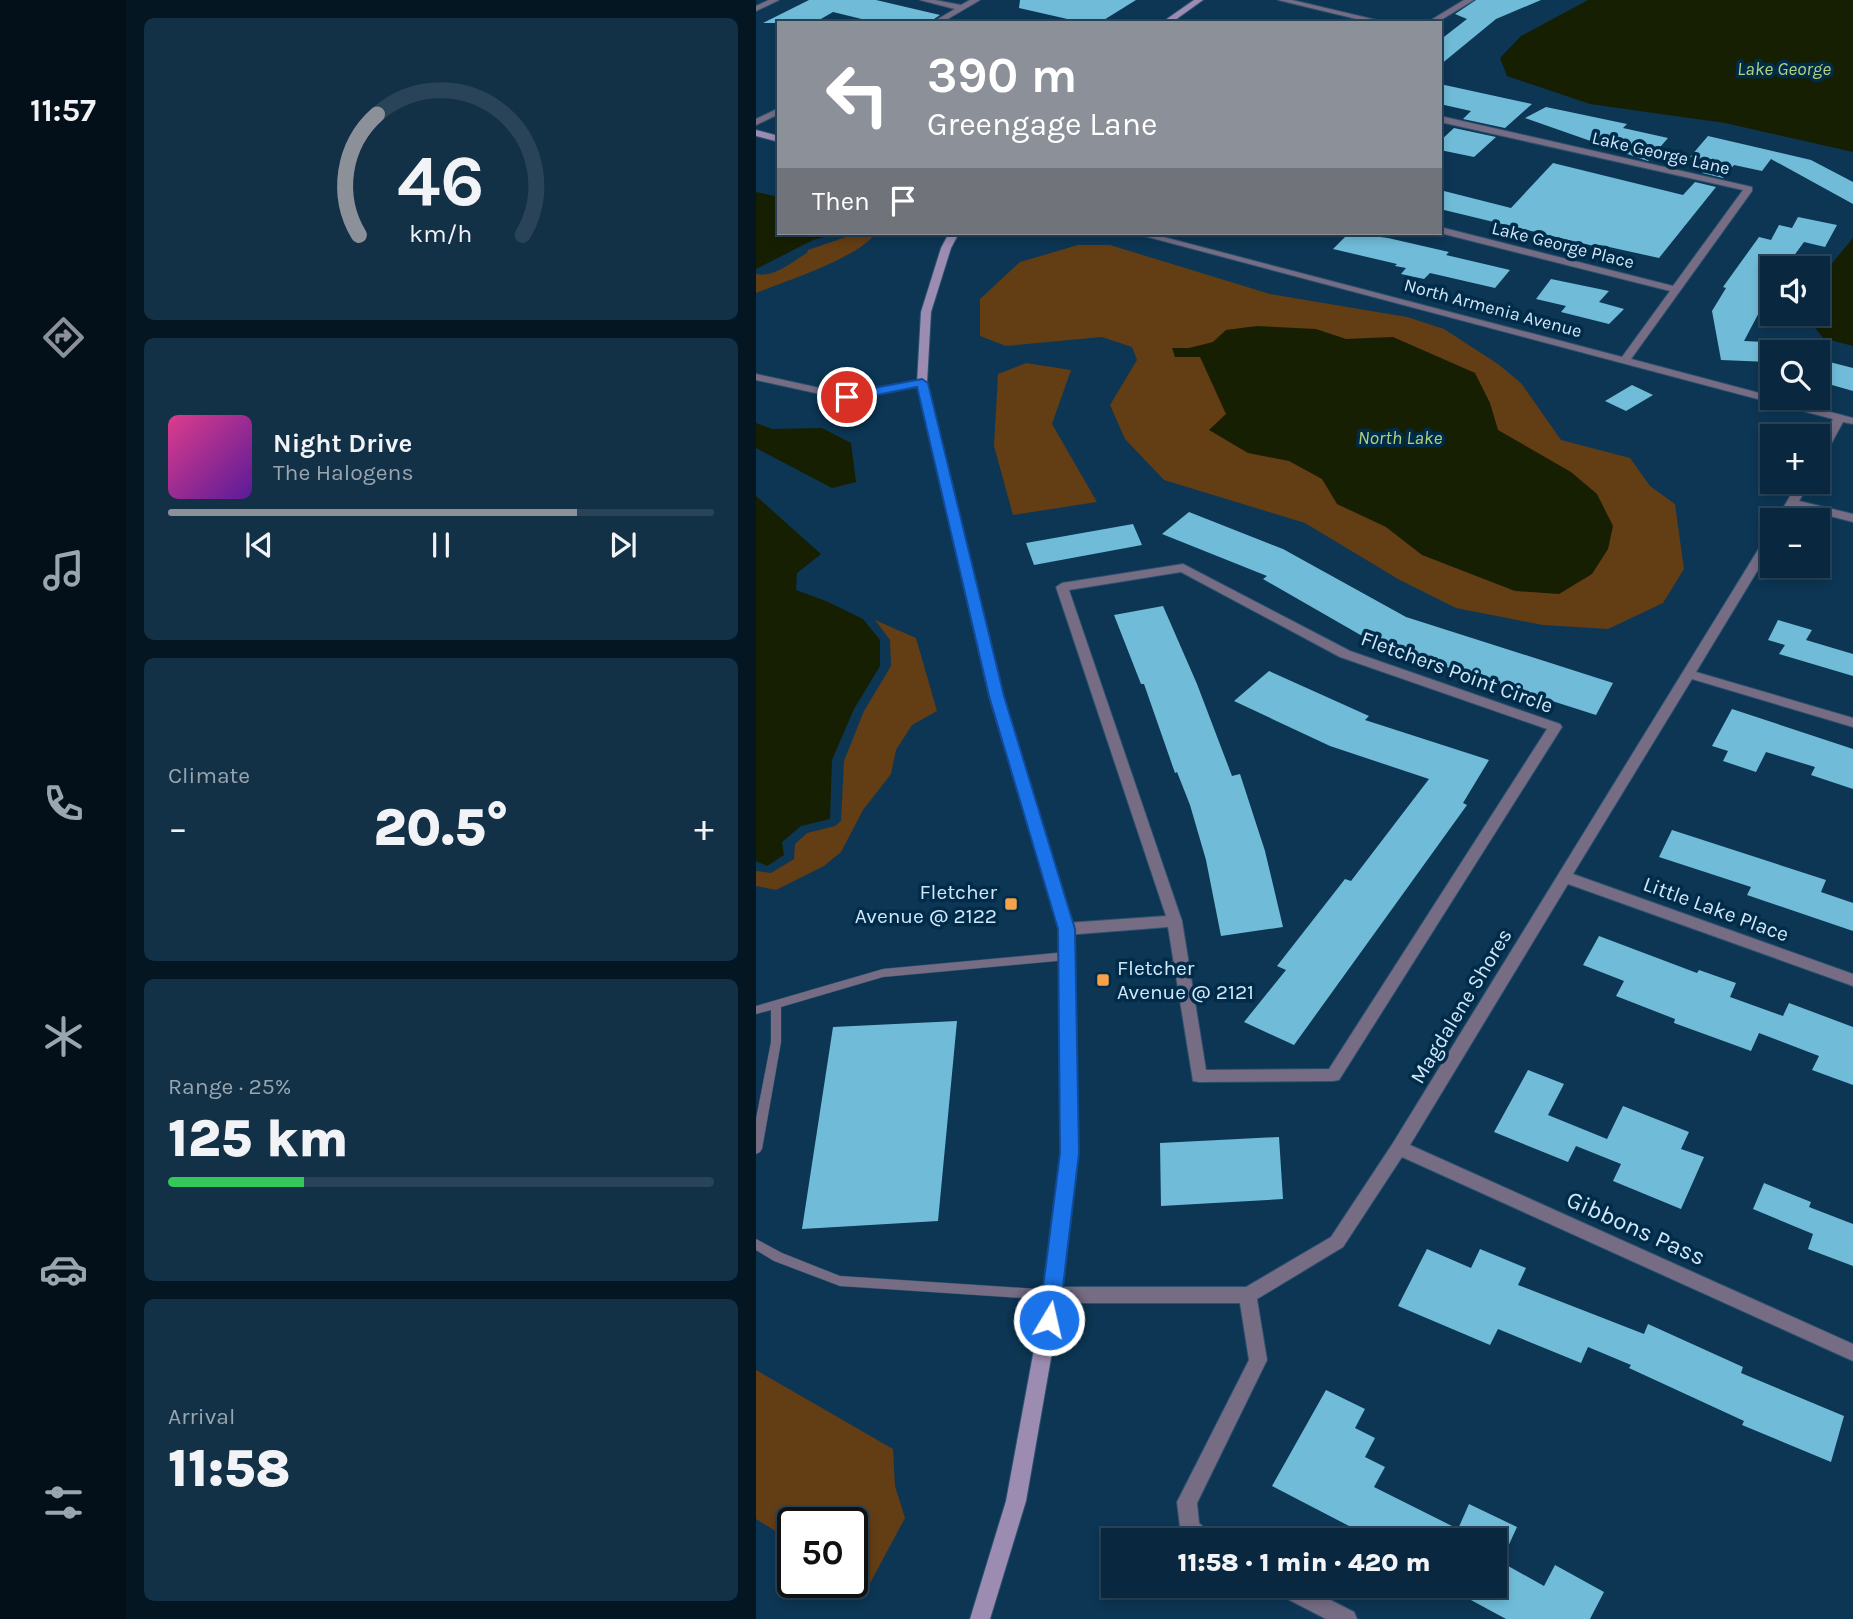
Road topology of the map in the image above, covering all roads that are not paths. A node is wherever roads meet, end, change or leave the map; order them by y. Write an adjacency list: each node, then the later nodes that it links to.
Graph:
1 (775, 0): 8 (street)
2 (924, 0): 7 (street)
3 (976, 0): 7 (street)
4 (1199, 0): 10 (main road)
5 (1282, 0): 11 (street)
6 (1470, 0): 12 (street)
7 (962, 8): 9 (street)
8 (756, 9)
9 (939, 21)
10 (1168, 21)
11 (1376, 21)
12 (1433, 21)
13 (777, 111): 15 (street)
14 (1442, 119): 21 (street, Lake George Lane)
15 (756, 122)
16 (756, 133): 17 (main road)
17 (777, 138)
18 (1442, 231): 21 (street, Lake George Place)
19 (953, 235): 24 (main road)
20 (1146, 235): 22 (street, North Armenia Avenue)
21 (1677, 290): 22 (street, Lake George Lane)
22 (1624, 361): 25 (street, North Armenia Avenue)
23 (756, 377): 24 (street)
24 (922, 383): 37 (main road)
25 (1839, 419): 26 (street, North Armenia Avenue); 27 (street)
26 (1853, 421)
27 (1830, 435)
28 (1798, 494): 29 (street)
29 (1793, 503): 30 (street); 31 (street)
30 (1790, 508)
31 (1853, 518)
32 (1760, 556): 33 (street, Magdalene Shores)
33 (1688, 674): 34 (street); 35 (street, Magdalene Shores)
34 (1853, 723)
35 (1565, 877): 39 (street, Little Lake Place); 42 (street, Magdalene Shores)
36 (1175, 921): 36 (street, Fletchers Point Circle); 37 (street)
37 (1066, 929): 38 (main road)
38 (1067, 956): 40 (lane); 45 (main road)
39 (1853, 980)
40 (776, 1004): 41 (lane); 43 (lane)
41 (756, 1010)
42 (1399, 1148): 46 (street, Magdalene Shores); 47 (street, Gibbons Pass)
43 (756, 1149)
44 (756, 1244): 45 (lane)
45 (1054, 1294): 46 (street); 50 (main road)
46 (1248, 1294): 48 (street)
47 (1853, 1353)
48 (1191, 1528)
49 (1306, 1598): 51 (street)
50 (980, 1619)
51 (1347, 1619)

